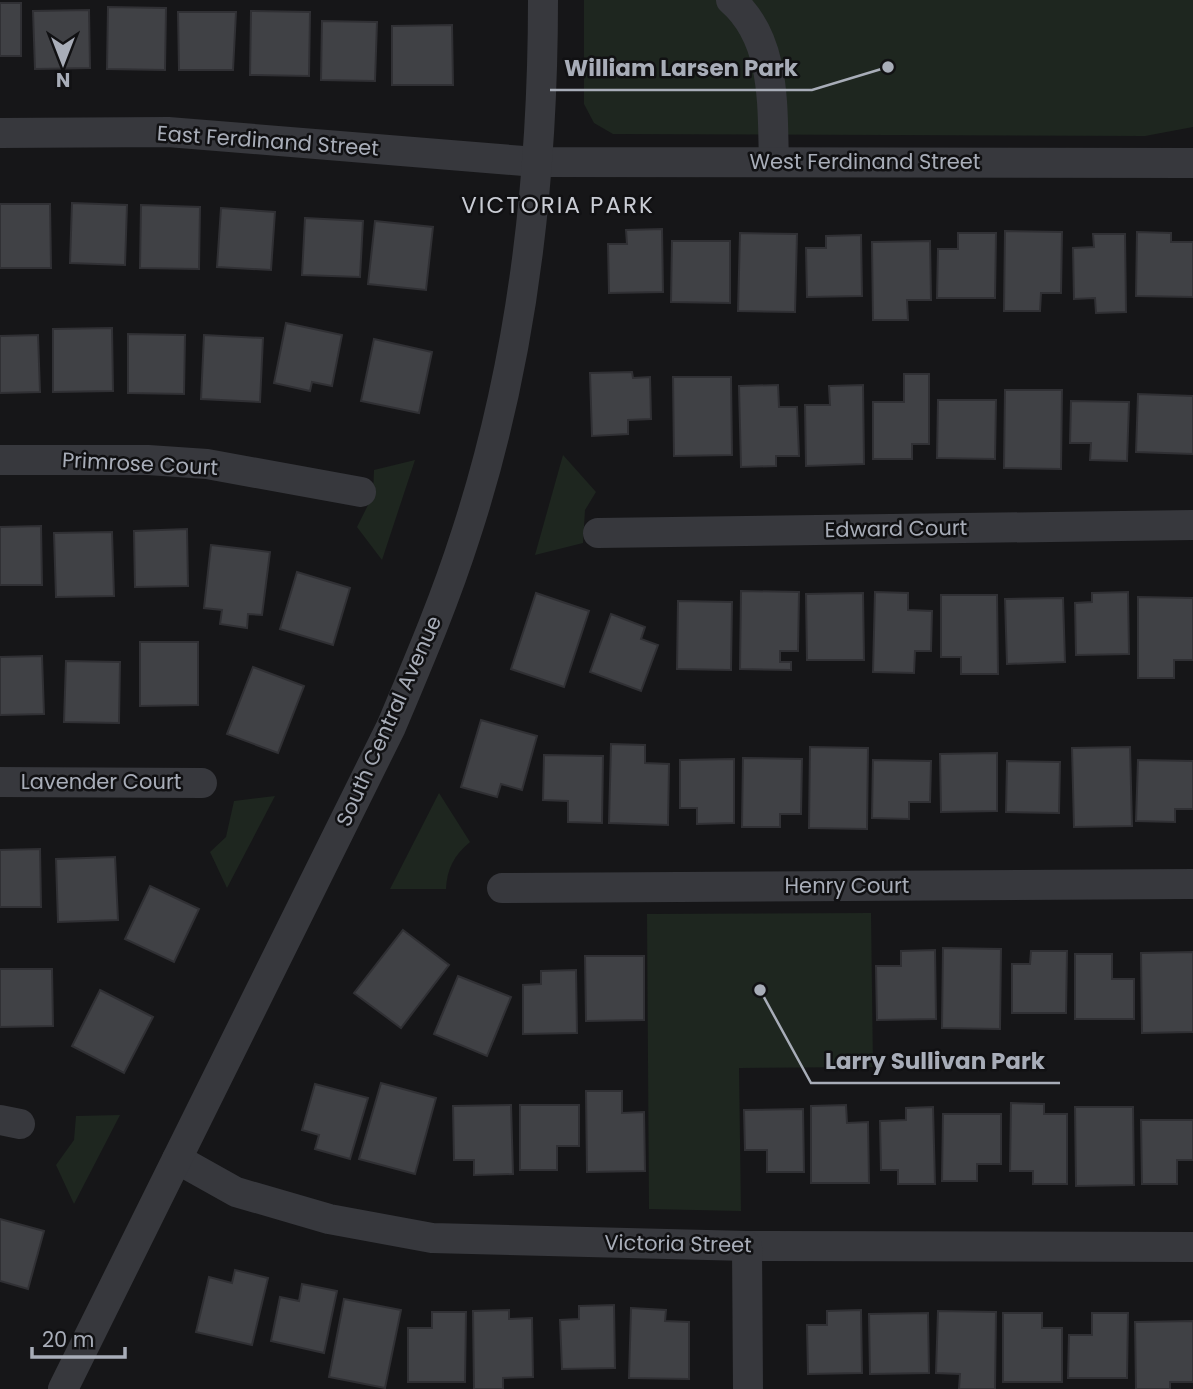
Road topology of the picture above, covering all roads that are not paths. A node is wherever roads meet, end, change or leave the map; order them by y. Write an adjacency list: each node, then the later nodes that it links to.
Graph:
1 (543, 0): 4 (street, South Central Avenue)
2 (731, 0): 5 (street)
3 (0, 133): 4 (street, East Ferdinand Street)
4 (536, 162): 5 (street, West Ferdinand Street); 15 (street, South Central Avenue)
5 (774, 162): 6 (street, West Ferdinand Street)
6 (1193, 163)
7 (0, 460): 8 (street, Primrose Court)
8 (361, 492)
9 (1193, 525): 10 (street, Edward Court)
10 (598, 533)
11 (0, 782): 12 (street, Lavender Court)
12 (202, 783)
13 (1193, 884): 14 (street, Henry Court)
14 (502, 888)
15 (177, 1159): 16 (street, Victoria Street); 18 (street, South Central Avenue)
16 (747, 1246): 17 (street, Victoria Street); 19 (street)
17 (1193, 1247)
18 (63, 1389)
19 (748, 1389)

